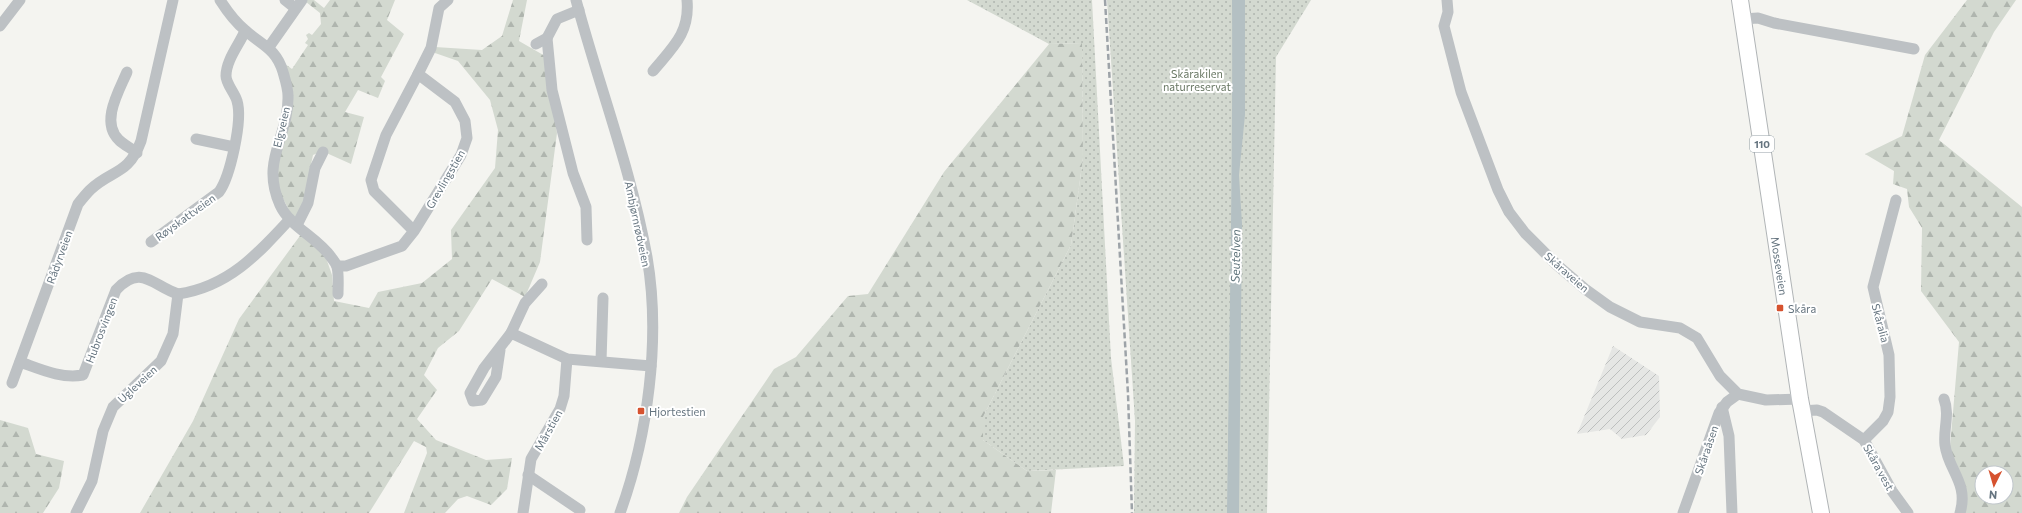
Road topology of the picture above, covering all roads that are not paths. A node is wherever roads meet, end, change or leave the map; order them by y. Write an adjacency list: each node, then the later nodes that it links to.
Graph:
1 (20, 0): 12 (street)
2 (174, 0): 24 (street, Rådyrveien)
3 (220, 0): 13 (street, Elgveien)
4 (285, 0): 10 (street)
5 (448, 0): 20 (street)
6 (687, 0): 18 (street)
7 (1447, 0): 42 (street, Skåraveien)
8 (1740, 0): 11 (highway, Mosseveien / 110)
9 (578, 3): 14 (street, Ambjørnrødveien); 40 (street, Ambjørnrødveien)
10 (298, 4): 16 (street)
11 (1743, 18): 17 (street); 44 (highway, Mosseveien / 110)
12 (0, 26)
13 (245, 31): 16 (street, Elgveien); 22 (street, Røyskattveien)
14 (547, 38): 15 (street); 28 (street)
15 (536, 44)
16 (269, 47): 26 (street, Elgveien)
17 (1914, 49)
18 (653, 71)
19 (127, 72): 24 (street)
20 (418, 74): 27 (street); 27 (street, Grevlingstien)
21 (196, 139): 22 (street)
22 (234, 148): 29 (street, Røyskattveien)
23 (323, 152): 26 (street)
24 (137, 153): 39 (street, Rådyrveien)
25 (1896, 200): 46 (street, Skåralia)
26 (294, 222): 30 (street, Elgveien); 32 (street)
27 (414, 231): 30 (street, Grevlingstien)
28 (587, 240)
29 (151, 242)
30 (337, 266): 33 (street)
31 (542, 284): 35 (street)
32 (178, 294): 39 (street, Hubrosvingen); 49 (street, Ugleveien)
33 (338, 294)
34 (603, 298): 38 (street)
35 (511, 333): 36 (street); 37 (street)
36 (500, 350)
37 (566, 359): 38 (street); 47 (street, Mårstien)
38 (601, 361): 40 (street)
39 (20, 362): 41 (street, Rådyrveien)
40 (651, 366): 51 (street, Ambjørnrødveien)
41 (12, 383)
42 (1738, 394): 44 (street); 45 (street, Skåraåsen)
43 (1944, 399): 56 (street)
44 (1801, 405): 46 (street, Skåra vest); 54 (highway, Mosseveien / 110)
45 (1722, 407): 52 (street, Skåraåsen); 53 (street)
46 (1864, 440): 55 (street, Skåra vest)
47 (528, 475): 48 (street); 50 (street, Mårstien)
48 (580, 510)
49 (76, 513)
50 (523, 513)
51 (620, 513)
52 (1683, 513)
53 (1732, 513)
54 (1821, 513)
55 (1908, 513)
56 (1960, 513)

